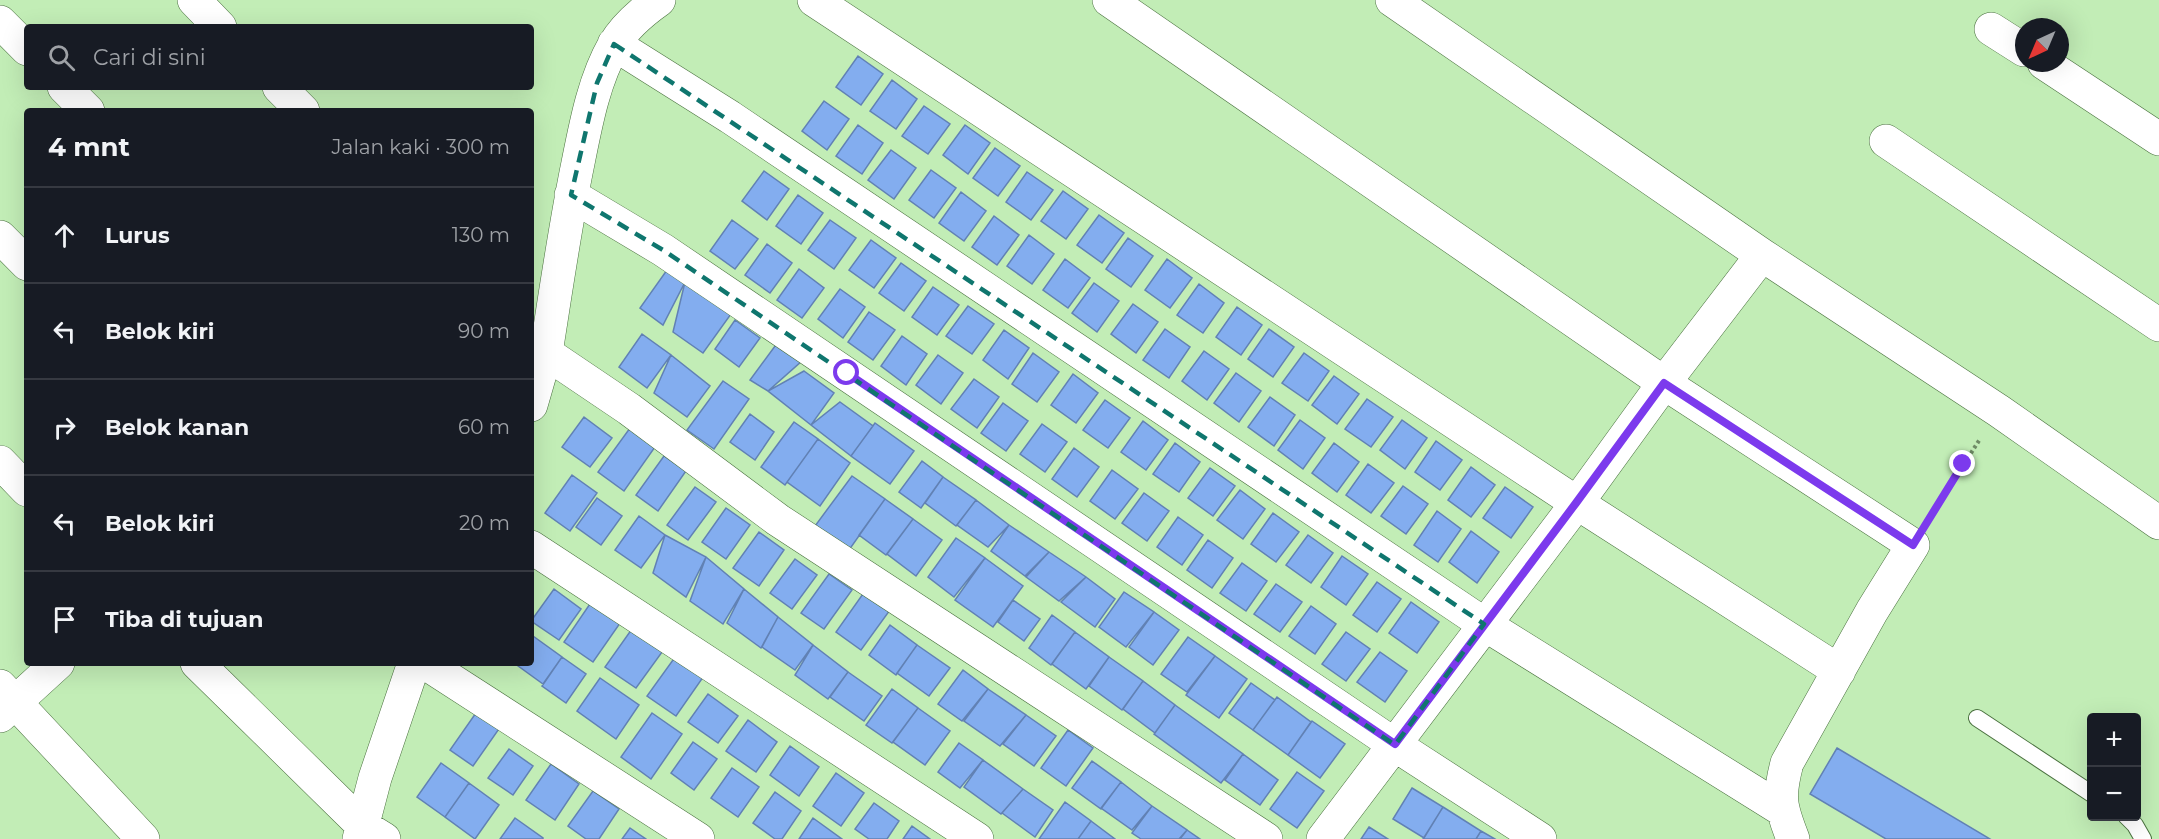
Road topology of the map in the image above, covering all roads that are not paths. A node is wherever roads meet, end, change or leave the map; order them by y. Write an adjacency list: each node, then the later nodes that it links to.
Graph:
1 (194, 0): 7 (street)
2 (659, 0): 9 (street)
3 (814, 0): 29 (street)
4 (1109, 0): 26 (street)
5 (1392, 0): 21 (street)
6 (0, 22): 11 (street)
7 (217, 24)
8 (1991, 29): 10 (street)
9 (615, 44): 19 (street); 32 (street)
10 (2015, 44)
11 (24, 46)
12 (2058, 72): 17 (street)
13 (67, 90): 15 (street)
14 (282, 90): 16 (street)
15 (85, 108)
16 (300, 108)
17 (2159, 139)
18 (1886, 141): 23 (street)
19 (572, 195): 24 (street); 40 (street)
20 (0, 237): 22 (street)
21 (1762, 255): 26 (street); 30 (street)
22 (24, 261)
23 (2159, 325)
24 (538, 347): 25 (street); 48 (street)
25 (534, 380)
26 (1664, 383): 29 (street); 37 (street)
27 (0, 462): 28 (street)
28 (24, 487)
29 (1576, 503): 32 (street); 37 (street)
30 (2159, 523)
31 (534, 549): 47 (street)
32 (1484, 624): 40 (street); 42 (street)
33 (54, 666): 38 (street)
34 (200, 666): 44 (street)
35 (413, 666): 44 (street)
36 (430, 666): 46 (street)
37 (1839, 671): 42 (street)
38 (5, 701): 45 (street)
39 (1977, 718): 41 (lane)
40 (1395, 744): 49 (street); 50 (street)
41 (2087, 791)
42 (1781, 809): 51 (street)
43 (2131, 821): 52 (lane)
44 (369, 835)
45 (142, 839)
46 (698, 839)
47 (977, 839)
48 (1266, 839)
49 (1323, 839)
50 (1540, 839)
51 (1793, 839)
52 (2143, 839)

